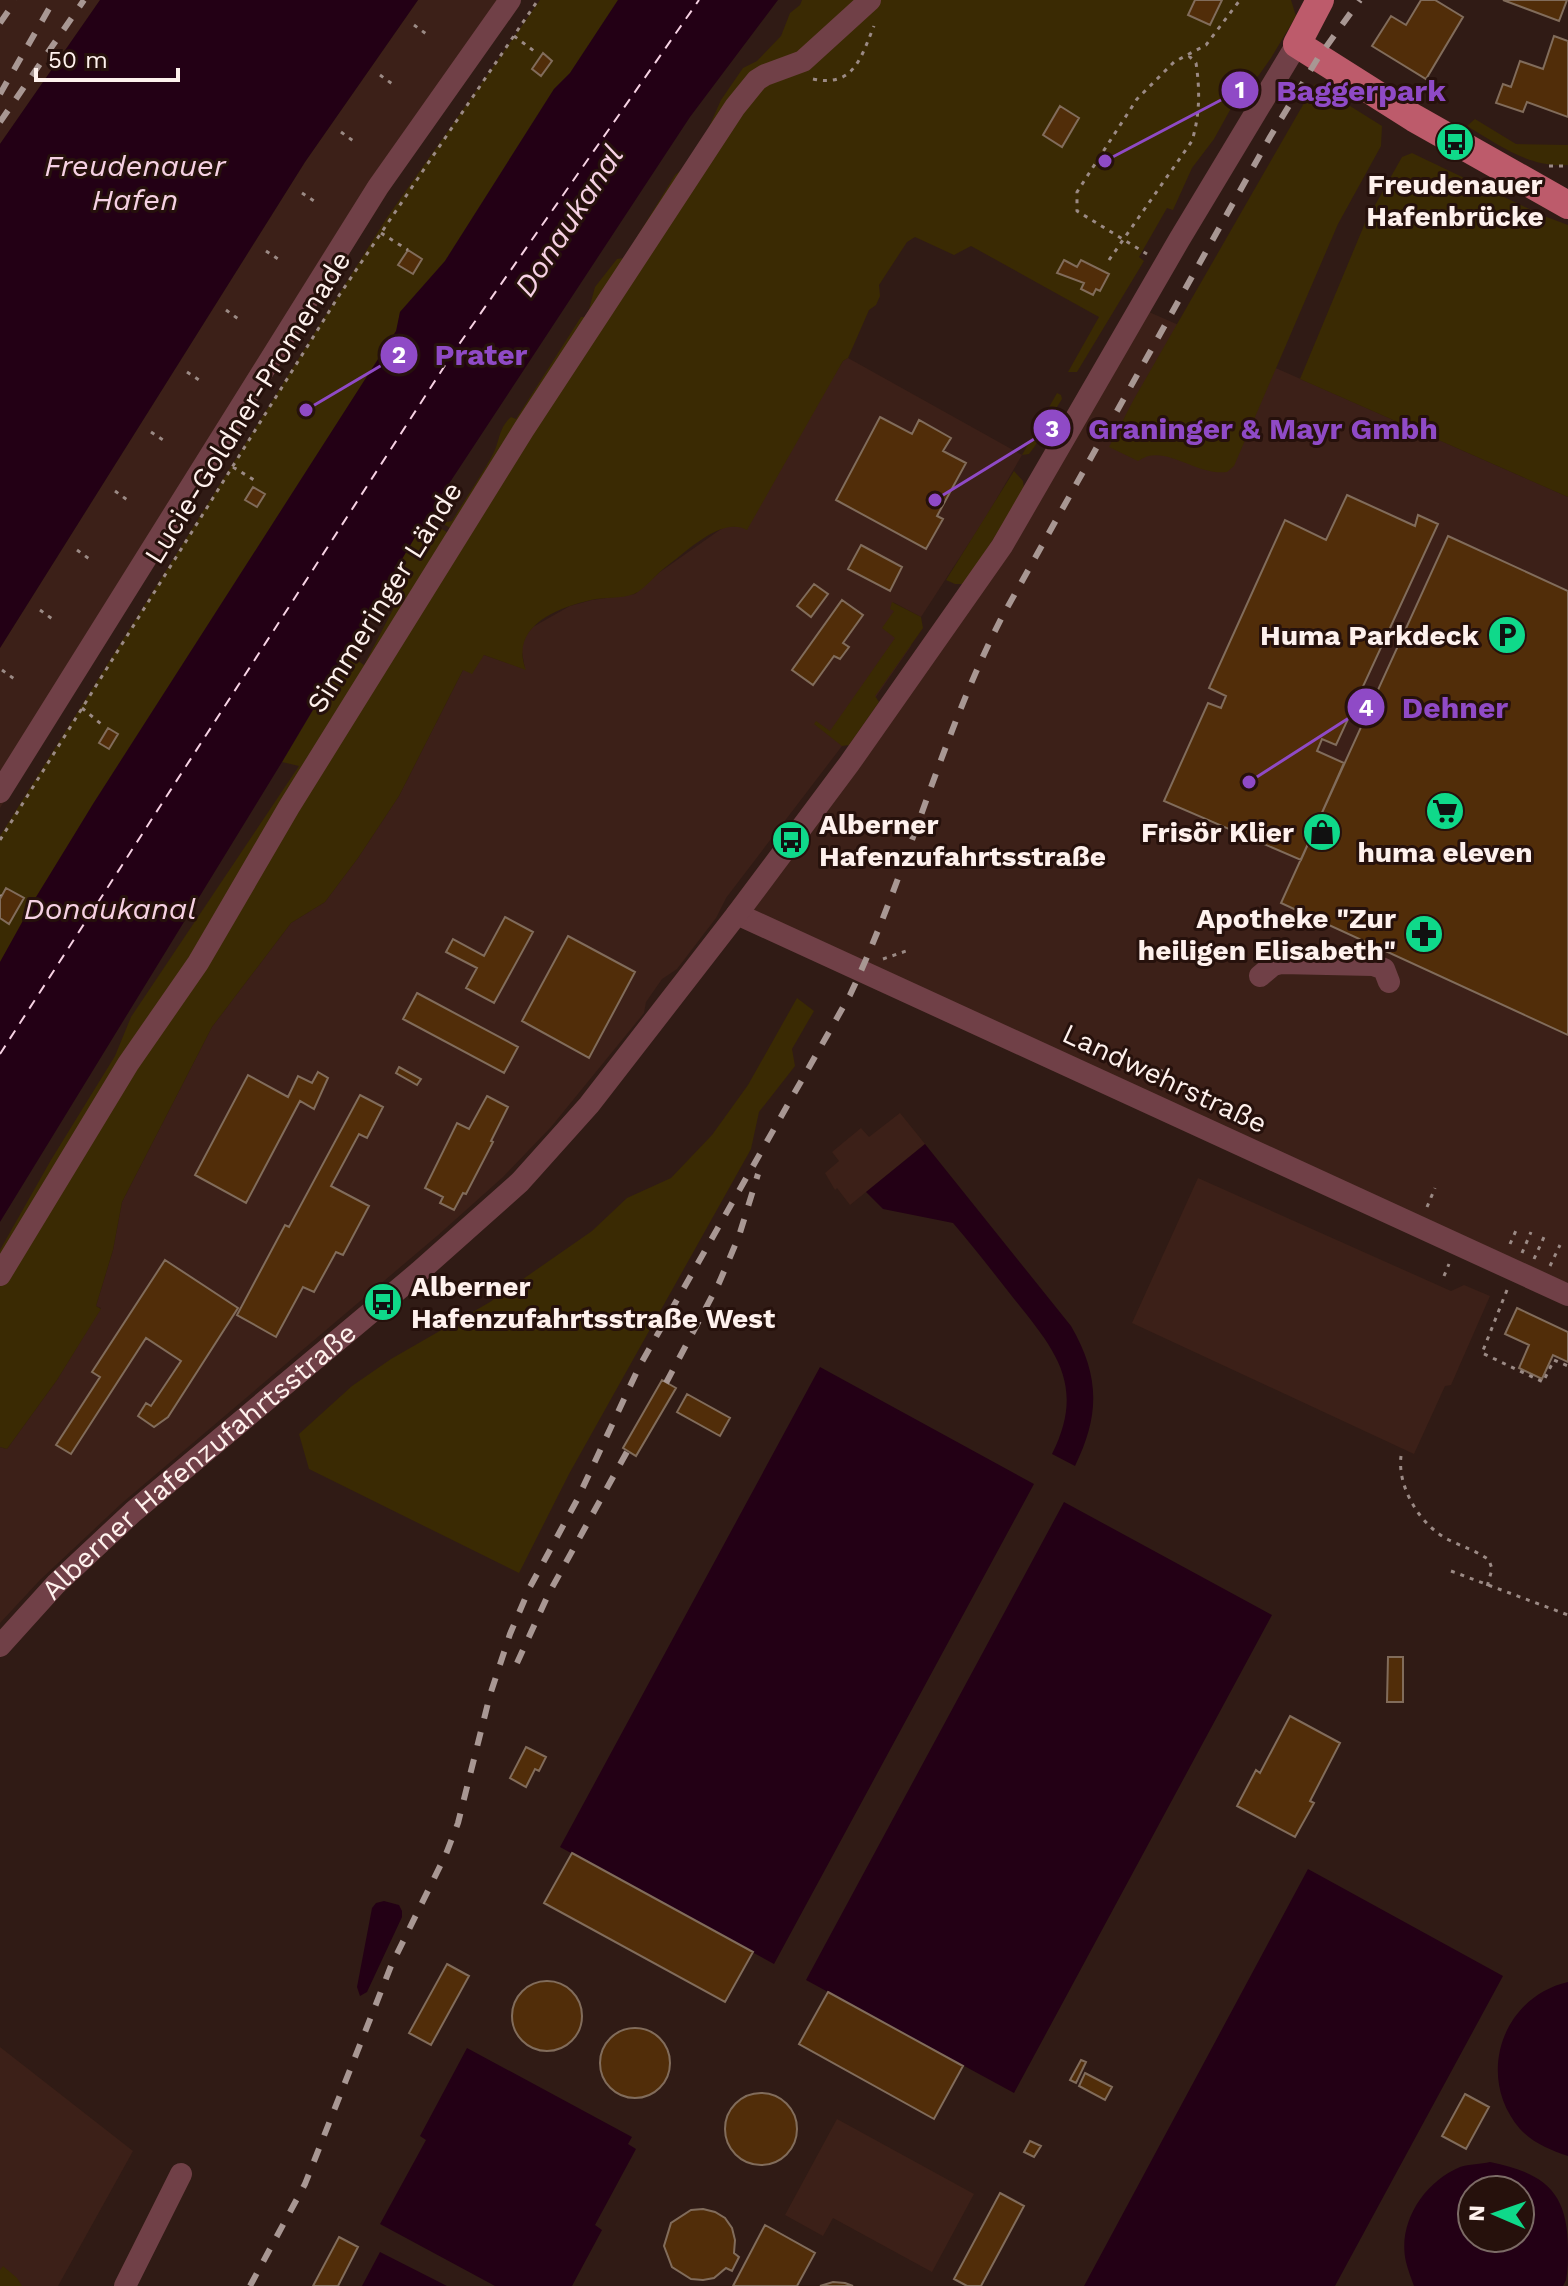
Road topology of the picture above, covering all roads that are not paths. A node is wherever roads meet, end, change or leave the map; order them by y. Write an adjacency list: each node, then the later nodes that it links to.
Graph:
1 (510, 0): 8 (street)
2 (1317, 1): 4 (main road, Alberner Hafenzufahrtsstraße)
3 (874, 8): 12 (street, Simmeringer Lände)
4 (1297, 44): 5 (main road); 9 (street, Alberner Hafenzufahrtsstraße)
5 (1530, 183): 6 (main road); 7 (main road)
6 (1568, 183)
7 (1568, 205)
8 (0, 792)
9 (737, 914): 13 (street, Landwehrstraße); 14 (street, Alberner Hafenzufahrtsstraße)
10 (1260, 976): 11 (street)
11 (1389, 982)
12 (0, 1275)
13 (1568, 1295)
14 (0, 1646)
15 (181, 2174): 16 (street)
16 (125, 2286)

